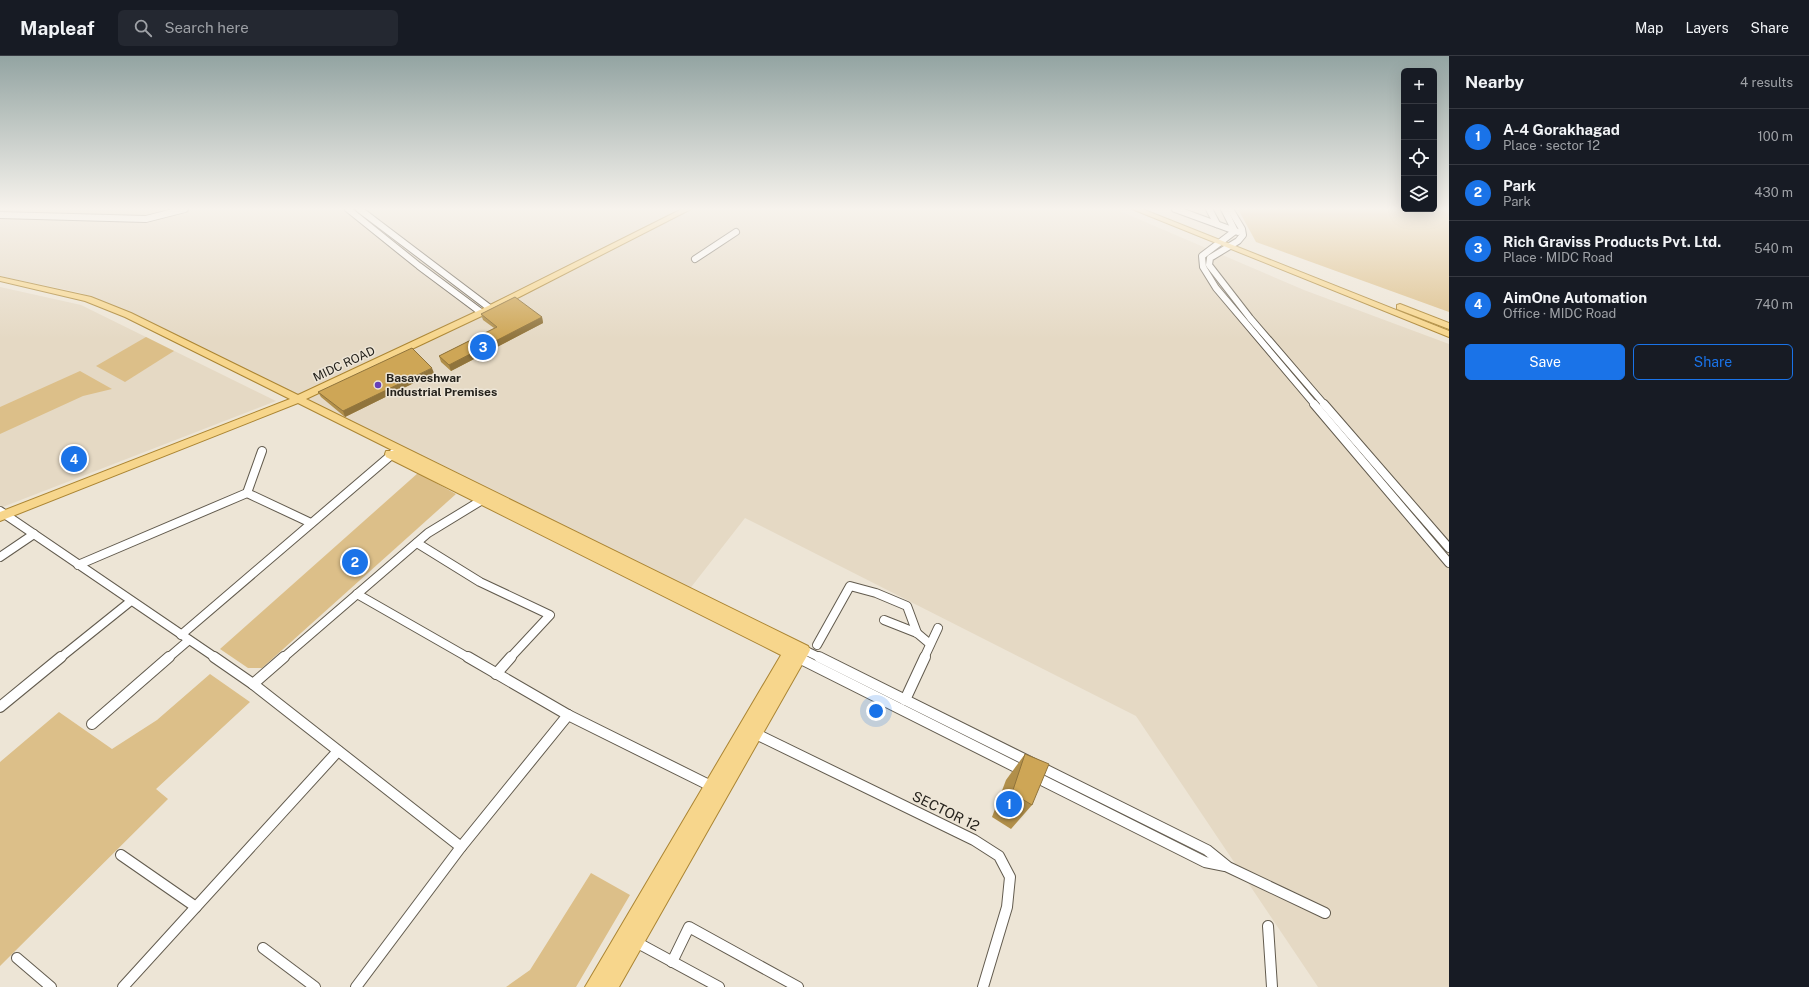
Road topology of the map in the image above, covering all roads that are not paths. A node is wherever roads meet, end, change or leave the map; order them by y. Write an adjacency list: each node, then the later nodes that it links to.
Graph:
1 (402, 252): 13 (street)
2 (413, 252): 13 (street)
3 (593, 252): 13 (main road)
4 (599, 252): 13 (main road, MIDC ROAD)
5 (705, 252): 10 (street)
6 (1207, 252): 27 (street)
7 (1217, 252): 25 (street)
8 (1254, 252): 15 (main road)
9 (1264, 252): 14 (main road)
10 (695, 259)
11 (0, 279): 16 (main road)
12 (0, 284): 16 (main road)
13 (484, 309): 16 (main road, MIDC ROAD)
14 (1449, 326)
15 (1449, 334)
16 (291, 400): 18 (main road); 21 (main road, MIDC ROAD)
17 (262, 451): 19 (street)
18 (395, 452): 20 (main road); 22 (street)
19 (247, 493): 22 (street); 28 (street)
20 (487, 497): 24 (street); 36 (main road)
21 (1, 514): 23 (street)
22 (311, 523): 34 (street)
23 (34, 534): 26 (street); 28 (street)
24 (417, 543): 29 (street); 37 (street)
25 (1449, 548)
26 (0, 557)
27 (1449, 563)
28 (78, 565): 30 (street)
29 (357, 594): 37 (street); 38 (street)
30 (132, 601): 34 (street); 40 (street)
31 (884, 620): 33 (street)
32 (938, 628): 35 (street)
33 (917, 634): 35 (street); 36 (street)
34 (185, 637): 38 (street); 42 (street)
35 (930, 644): 39 (street)
36 (800, 650): 39 (street); 43 (main road); 45 (main road); 48 (street)
37 (496, 674): 41 (street)
38 (253, 684): 44 (street)
39 (905, 700): 48 (street)
40 (0, 707)
41 (568, 716): 45 (street); 46 (street)
42 (92, 724)
43 (756, 734): 45 (main road); 64 (street, SECTOR 12)
44 (338, 751): 46 (street); 49 (street)
45 (716, 789): 52 (main road); 60 (main road)
46 (461, 847): 59 (street)
47 (121, 855): 49 (street)
48 (1228, 866): 50 (street)
49 (196, 907): 57 (street)
50 (1325, 913)
51 (1268, 926): 65 (street)
52 (636, 942): 55 (street); 61 (main road)
53 (263, 948): 58 (street)
54 (17, 958): 56 (street)
55 (672, 962): 62 (street); 63 (street)
56 (52, 987)
57 (123, 987)
58 (314, 987)
59 (356, 987)
60 (593, 987)
61 (610, 987)
62 (719, 987)
63 (798, 987)
64 (983, 987)
65 (1272, 987)

